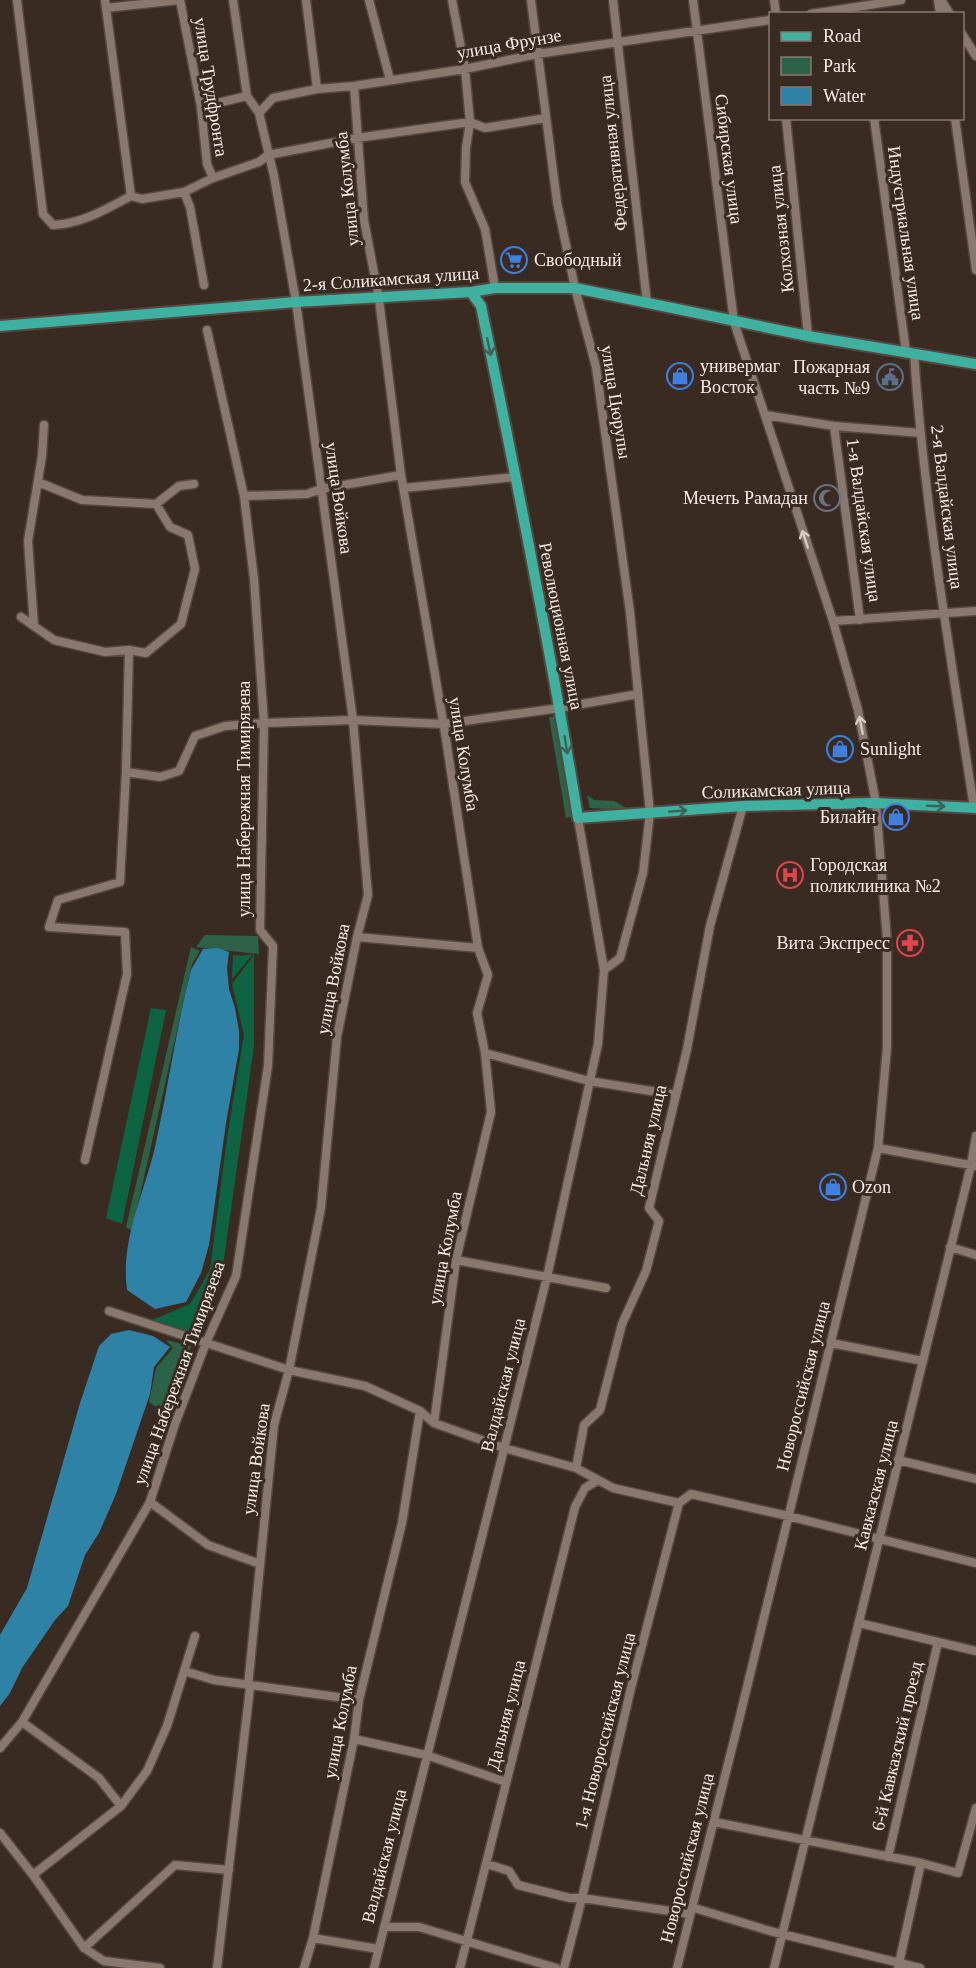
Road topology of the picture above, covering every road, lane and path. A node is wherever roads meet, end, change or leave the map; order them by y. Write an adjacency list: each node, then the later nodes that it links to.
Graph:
1 (17, 0): 36 (street)
2 (179, 0): 11 (street); 25 (street, улица Трудфронта)
3 (233, 0): 24 (street, улица Войкова)
4 (306, 0): 23 (street)
5 (369, 0): 21 (street)
6 (452, 0): 20 (street)
7 (531, 0): 18 (street, улица Цюрупы)
8 (613, 0): 17 (street, Федеративная улица)
9 (693, 0): 15 (street, Сибирская улица)
10 (901, 0): 12 (street)
11 (106, 4): 36 (street)
12 (859, 7): 13 (street)
13 (825, 12)
14 (769, 20): 15 (street, улица Фрунзе)
15 (696, 31): 17 (street, улица Фрунзе); 45 (street, Сибирская улица)
16 (964, 36): 19 (street)
17 (617, 43): 18 (street, улица Фрунзе); 44 (street, Федеративная улица)
18 (537, 54): 20 (street, улица Фрунзе); 27 (street, улица Цюрупы)
19 (976, 56)
20 (465, 69): 21 (street, улица Фрунзе); 31 (street)
21 (390, 80): 22 (street, улица Фрунзе)
22 (354, 86): 23 (street, улица Фрунзе); 32 (street, улица Колумба)
23 (317, 89): 26 (street, улица Фрунзе)
24 (247, 96): 25 (street); 26 (street, улица Войкова)
25 (201, 107): 34 (street, улица Трудфронта)
26 (259, 113): 33 (street, улица Войкова)
27 (546, 118): 31 (street); 40 (street, улица Цюрупы)
28 (786, 120): 48 (street, Колхозная улица)
29 (874, 120): 49 (street, Индустриальная улица)
30 (955, 120): 37 (street)
31 (470, 122): 32 (street); 39 (street)
32 (357, 138): 33 (street); 42 (street, улица Колумба)
33 (268, 155): 34 (street); 43 (street, улица Войкова)
34 (213, 177): 35 (street)
35 (184, 192): 36 (street); 38 (street)
36 (131, 196)
37 (976, 270)
38 (204, 285)
39 (495, 288): 40 (main road, 2-я Соликамская улица); 41 (main road, 2-я Соликамская улица)
40 (575, 288): 44 (main road, 2-я Соликамская улица); 70 (street, улица Цюрупы)
41 (471, 292): 42 (main road, 2-я Соликамская улица); 56 (main road, Революционная улица, one-way to 56)
42 (379, 299): 43 (main road, 2-я Соликамская улица); 55 (street, улица Колумба)
43 (296, 302): 46 (main road, 2-я Соликамская улица); 60 (street, улица Войкова)
44 (647, 303): 45 (main road, 2-я Соликамская улица)
45 (734, 322): 48 (main road, 2-я Соликамская улица); 51 (street, Сибирская улица)
46 (0, 326)
47 (207, 330): 61 (street, улица Набережная Тимирязева)
48 (808, 336): 49 (main road, 2-я Соликамская улица)
49 (910, 352): 50 (main road, 2-я Соликамская улица); 54 (street, 2-я Валдайская улица)
50 (976, 364)
51 (765, 415): 53 (street); 67 (street, Сибирская улица, one-way to 51)
52 (44, 425): 57 (street)
53 (834, 426): 54 (street); 66 (street, 1-я Валдайская улица)
54 (920, 433): 64 (street, 2-я Валдайская улица)
55 (401, 475): 59 (street, улица Колумба); 60 (street)
56 (516, 477): 59 (street); 71 (main road, Революционная улица)
57 (38, 482): 62 (street); 68 (street)
58 (194, 484): 62 (street)
59 (404, 488): 74 (street, улица Колумба)
60 (321, 489): 61 (street); 72 (street, улица Войкова)
61 (244, 496): 73 (street, улица Набережная Тимирязева)
62 (156, 504): 69 (street)
63 (976, 611): 64 (street)
64 (944, 613): 66 (street); 78 (street, 2-я Валдайская улица)
65 (21, 617): 68 (street)
66 (861, 620): 67 (street)
67 (833, 621): 76 (street, Новороссийская улица, one-way to 67)
68 (34, 626): 69 (street)
69 (129, 650): 75 (street)
70 (638, 694): 71 (street); 79 (street, улица Цюрупы)
71 (560, 708): 74 (street); 80 (main road, Революционная улица, one-way to 80)
72 (353, 720): 73 (street); 74 (street); 81 (street, улица Войкова)
73 (264, 723): 75 (street); 97 (street, улица Набережная Тимирязева)
74 (443, 724): 82 (street, улица Колумба)
75 (126, 772): 89 (street)
76 (876, 803): 77 (main road, Соликамская улица); 78 (main road, Соликамская улица, one-way to 78); 88 (street, Новороссийская улица)
77 (743, 806): 79 (main road, Соликамская улица, one-way to 77); 86 (street, Дальняя улица)
78 (975, 808)
79 (650, 813): 80 (main road, Соликамская улица); 83 (street)
80 (578, 818): 83 (street, Революционная улица)
81 (357, 937): 82 (street); 100 (street, улица Войкова)
82 (478, 948): 84 (street, улица Колумба)
83 (604, 969): 85 (street, Валдайская улица)
84 (485, 1053): 85 (street); 93 (street, улица Колумба)
85 (589, 1081): 86 (street); 94 (street, Валдайская улица)
86 (676, 1095): 105 (street, Дальняя улица)
87 (976, 1136): 90 (street, Кавказская улица)
88 (878, 1148): 90 (street); 98 (street, Новороссийская улица)
89 (85, 1160)
90 (974, 1166): 91 (street, Кавказская улица)
91 (950, 1247): 92 (street); 99 (street, Кавказская улица)
92 (976, 1255)
93 (456, 1260): 94 (street); 102 (street, улица Колумба)
94 (547, 1277): 95 (street); 103 (street, Валдайская улица)
95 (606, 1288)
96 (109, 1311): 97 (street)
97 (206, 1343): 100 (street); 108 (street, улица Набережная Тимирязева)
98 (831, 1343): 99 (street); 110 (street, Новороссийская улица)
99 (923, 1361): 104 (street, Кавказская улица)
100 (289, 1370): 101 (street); 113 (street, улица Войкова)
101 (420, 1411): 102 (street); 120 (street, улица Колумба)
102 (434, 1423): 103 (street)
103 (504, 1448): 105 (street); 124 (street, Валдайская улица)
104 (898, 1460): 106 (street); 111 (street, Кавказская улица)
105 (576, 1468): 107 (street)
106 (976, 1479)
107 (598, 1480): 109 (street); 125 (street, Дальняя улица)
108 (150, 1502): 113 (street); 121 (street, улица Набережная Тимирязева)
109 (679, 1503): 110 (street); 136 (street, 1-я Новороссийская улица)
110 (788, 1516): 111 (street); 128 (street, Новороссийская улица)
111 (879, 1538): 112 (street); 114 (street, Кавказская улица)
112 (976, 1563)
113 (260, 1564): 119 (street, улица Войкова)
114 (858, 1623): 116 (street); 130 (street, Кавказская улица)
115 (195, 1636): 118 (street)
116 (938, 1642): 117 (street); 131 (street, 6-й Кавказский проезд)
117 (976, 1651)
118 (184, 1671): 119 (street); 126 (street)
119 (248, 1686): 120 (street); 134 (street, улица Войкова)
120 (359, 1701): 122 (street, улица Колумба)
121 (22, 1722): 123 (street, улица Набережная Тимирязева); 126 (street)
122 (354, 1739): 124 (street); 140 (street, улица Колумба)
123 (0, 1748)
124 (426, 1755): 125 (street); 138 (street, Валдайская улица)
125 (506, 1782): 133 (street, Дальняя улица)
126 (121, 1806): 135 (street)
127 (976, 1808): 132 (street)
128 (714, 1822): 130 (street); 137 (street, Новороссийская улица)
129 (0, 1833): 135 (street)
130 (805, 1841): 131 (street); 139 (street, Кавказская улица)
131 (888, 1857): 132 (street)
132 (921, 1863): 145 (street)
133 (487, 1864): 136 (street); 141 (street, Дальняя улица)
134 (229, 1870): 142 (street); 147 (street, улица Войкова)
135 (33, 1875): 142 (street)
136 (582, 1898): 137 (street); 152 (street, 1-я Новороссийская улица)
137 (691, 1911): 139 (street); 153 (street, Новороссийская улица)
138 (384, 1927): 141 (street); 143 (street, Валдайская улица)
139 (782, 1934): 145 (street); 154 (street, Кавказская улица)
140 (313, 1938): 143 (street); 148 (street, улица Колумба)
141 (468, 1940): 150 (street, Дальняя улица); 151 (street)
142 (84, 1948): 144 (street)
143 (378, 1949): 149 (street, Валдайская улица)
144 (128, 1966): 146 (street)
145 (899, 1966): 155 (street)
146 (160, 1968)
147 (218, 1968)
148 (304, 1968)
149 (374, 1968)
150 (460, 1968)
151 (556, 1968)
152 (564, 1968)
153 (677, 1968)
154 (774, 1968)
155 (920, 1968)

